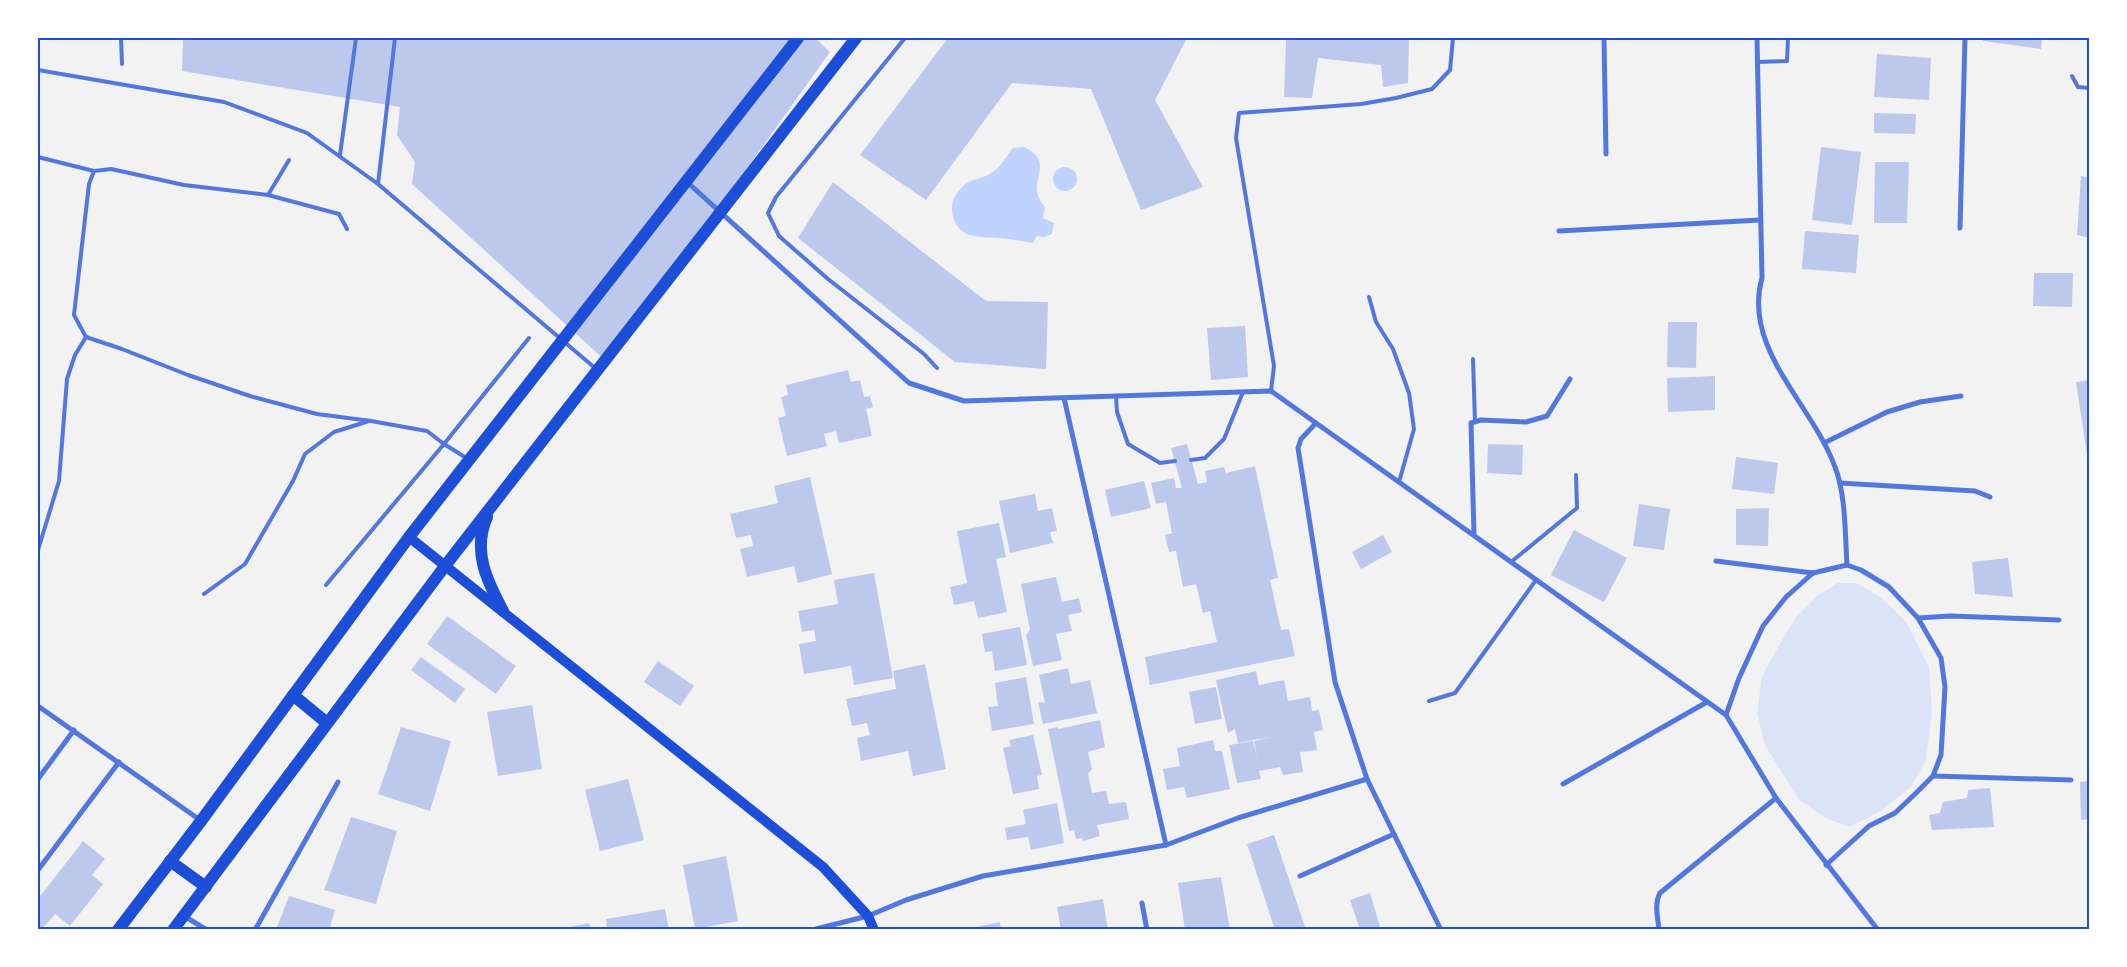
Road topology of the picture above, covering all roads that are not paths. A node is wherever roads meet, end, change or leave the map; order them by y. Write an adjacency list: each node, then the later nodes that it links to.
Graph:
1 (121, 38): 13 (lane)
2 (356, 38): 18 (lane)
3 (395, 38): 23 (lane)
4 (798, 38): 22 (main road)
5 (856, 38): 25 (main road)
6 (905, 38): 35 (lane)
7 (1453, 38): 38 (lane)
8 (1604, 38): 17 (street)
9 (1757, 38): 12 (street)
10 (1788, 38): 12 (lane)
11 (1965, 38): 27 (street)
12 (1757, 62): 26 (street)
13 (122, 64)
14 (38, 70): 18 (lane)
15 (2072, 76): 16 (lane)
16 (2090, 88)
17 (1606, 154)
18 (340, 155): 23 (lane)
19 (38, 158): 21 (lane)
20 (289, 160): 24 (lane)
21 (94, 171): 24 (lane); 31 (lane)
22 (686, 182): 25 (street); 33 (main road)
23 (378, 184): 33 (lane)
24 (268, 195): 28 (lane)
25 (722, 212): 36 (main road); 42 (street)
26 (1760, 220): 29 (street); 46 (street)
27 (1960, 228)
28 (347, 229)
29 (1559, 231)
30 (1369, 297): 52 (lane)
31 (86, 337): 43 (lane); 58 (lane)
32 (529, 338): 47 (lane)
33 (562, 340): 36 (lane); 48 (main road)
34 (1472, 359): 44 (lane)
35 (937, 368)
36 (596, 369): 55 (main road)
37 (1570, 379): 44 (street)
38 (1271, 391): 39 (street); 45 (street)
39 (1243, 392): 40 (street); 49 (lane)
40 (1116, 396): 42 (street); 50 (lane)
41 (1961, 396): 46 (street)
42 (1064, 398): 87 (street)
43 (371, 421): 47 (lane); 66 (lane)
44 (1475, 422): 56 (street)
45 (1316, 423): 52 (street); 80 (street)
46 (1824, 443): 53 (street)
47 (444, 444): 48 (lane); 65 (lane)
48 (468, 459): 57 (main road)
49 (1191, 460)
50 (1175, 461)
51 (1576, 475): 60 (lane)
52 (1399, 482): 56 (street)
53 (1840, 483): 54 (street); 61 (street)
54 (1990, 497)
55 (493, 504): 62 (main road); 67 (main road)
56 (1474, 535): 60 (street)
57 (409, 537): 62 (main road); 70 (main road)
58 (38, 550)
59 (1716, 561): 63 (street)
60 (1511, 562): 64 (street)
61 (1847, 565): 63 (street); 68 (street)
62 (444, 566): 67 (main road); 75 (main road)
63 (1813, 573): 74 (street)
64 (1536, 580): 71 (lane); 72 (street)
65 (326, 585)
66 (204, 594)
67 (503, 611): 95 (main road)
68 (1918, 618): 69 (street); 78 (street)
69 (2059, 620)
70 (293, 695): 75 (main road); 85 (main road)
71 (1430, 701)
72 (1707, 702): 74 (street); 83 (street)
73 (38, 706): 76 (street)
74 (1726, 715): 84 (street)
75 (328, 723): 92 (main road)
76 (74, 730): 77 (street); 79 (street)
77 (119, 762): 85 (street); 90 (street)
78 (1933, 776): 81 (street); 89 (street)
79 (38, 779)
80 (1367, 779): 86 (street); 87 (street)
81 (2071, 780)
82 (338, 782): 99 (street)
83 (1563, 784)
84 (1776, 798): 89 (street); 104 (street)
85 (201, 821): 88 (main road)
86 (1394, 834): 91 (street); 103 (street)
87 (1166, 845): 95 (street)
88 (170, 861): 92 (main road); 96 (main road)
89 (1826, 865): 105 (street)
90 (38, 870)
91 (1300, 876)
92 (206, 887): 94 (main road)
93 (1142, 903): 102 (street)
94 (184, 916): 97 (main road); 98 (street)
95 (868, 916): 100 (street); 101 (main road)
96 (118, 930)
97 (173, 930)
98 (206, 930)
99 (255, 930)
100 (812, 930)
101 (874, 930)
102 (1147, 930)
103 (1441, 930)
104 (1659, 930)
105 (1878, 930)

